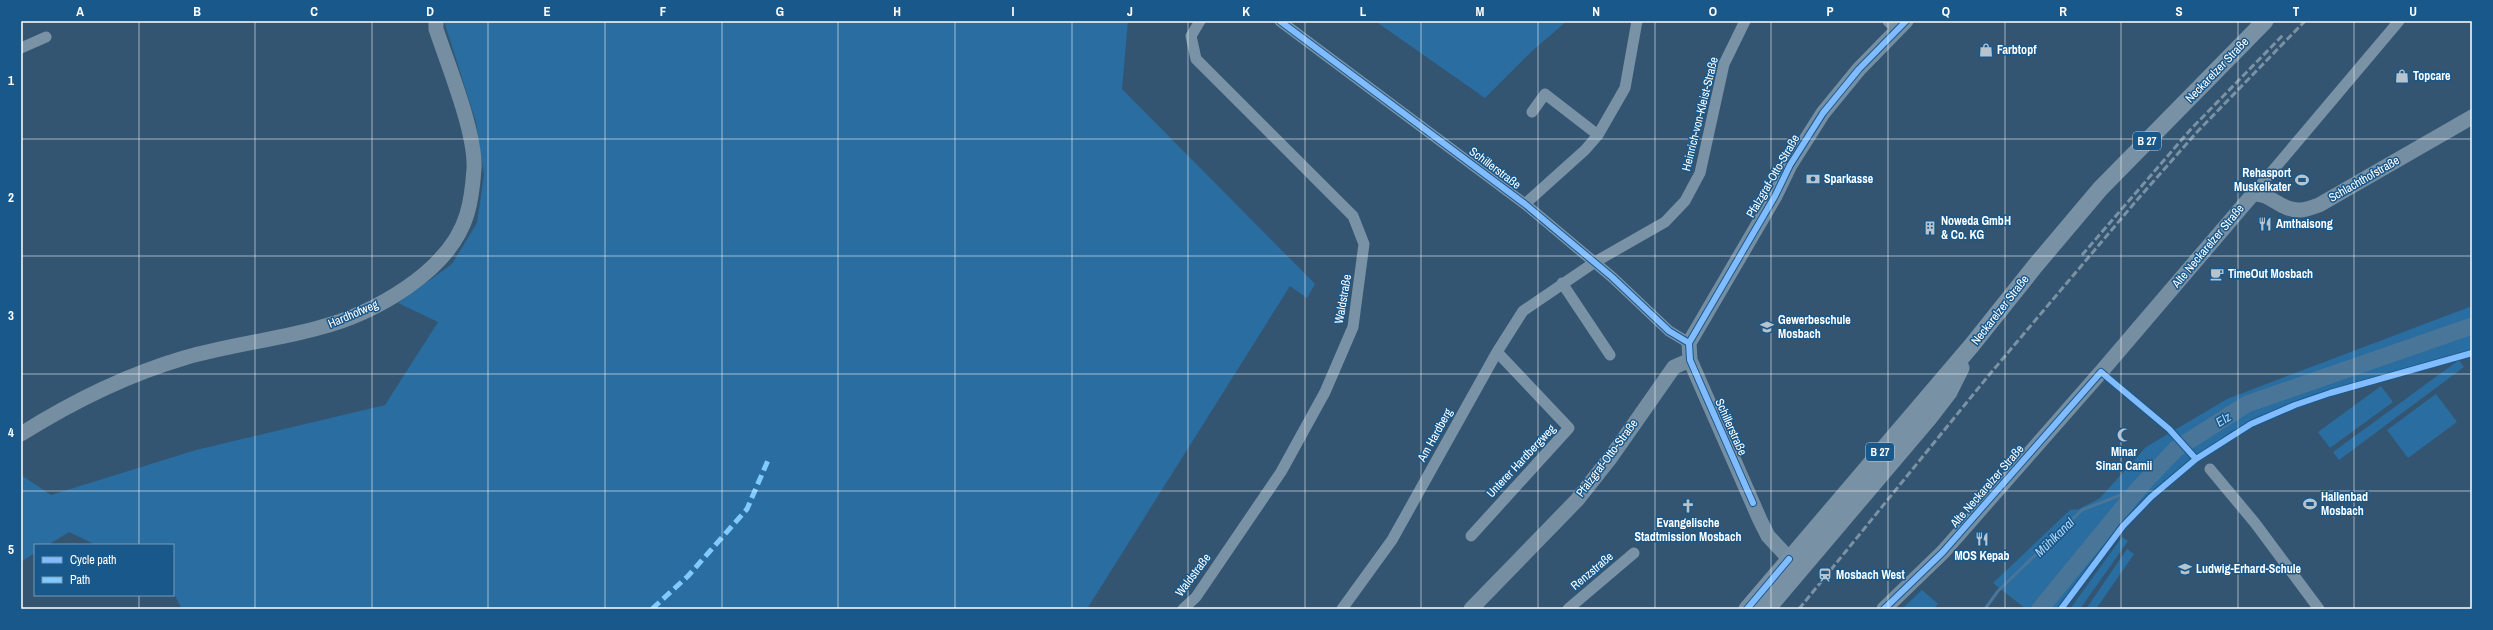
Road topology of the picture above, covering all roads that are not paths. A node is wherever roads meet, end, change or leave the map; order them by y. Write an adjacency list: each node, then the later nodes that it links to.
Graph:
1 (436, 21): 22 (street, Hardhofweg)
2 (1200, 21): 27 (street, Waldstraße)
3 (1280, 21): 15 (street, Schillerstraße)
4 (1637, 21): 13 (street)
5 (1746, 21): 16 (street, Heinrich-von-Kleist-Straße)
6 (2265, 21): 26 (main road, Neckarelzer Straße / B 27)
7 (2399, 21): 14 (street, Alte Neckarelzer Straße)
8 (1897, 24): 18 (street, Pfalzgraf-Otto-Straße)
9 (46, 37): 10 (street)
10 (21, 48)
11 (1532, 112): 13 (street)
12 (2472, 117): 14 (street, Schlachthofstraße)
13 (1598, 135): 15 (street)
14 (2253, 194): 33 (street, Alte Neckarelzer Straße)
15 (1525, 204): 16 (street, Schillerstraße)
16 (1595, 262): 17 (street, Am Hardberg); 18 (street, Schillerstraße)
17 (1562, 283): 19 (street, Am Hardberg); 20 (street)
18 (1689, 342): 21 (street)
19 (1497, 352): 24 (street, Unterer Hardbergweg); 28 (street, Am Hardberg)
20 (1610, 354)
21 (1690, 360): 26 (street, Schillerstraße); 29 (street, Pfalzgraf-Otto-Straße)
22 (21, 434)
23 (2210, 469): 34 (street)
24 (1471, 536)
25 (1634, 553): 30 (street, Renzstraße)
26 (1794, 564): 31 (main road, Neckarelzer Straße / B 27); 32 (main road, B 27)
27 (1183, 609)
28 (1342, 609)
29 (1472, 609)
30 (1568, 609)
31 (1747, 609)
32 (1767, 609)
33 (1884, 609)
34 (2319, 609)

